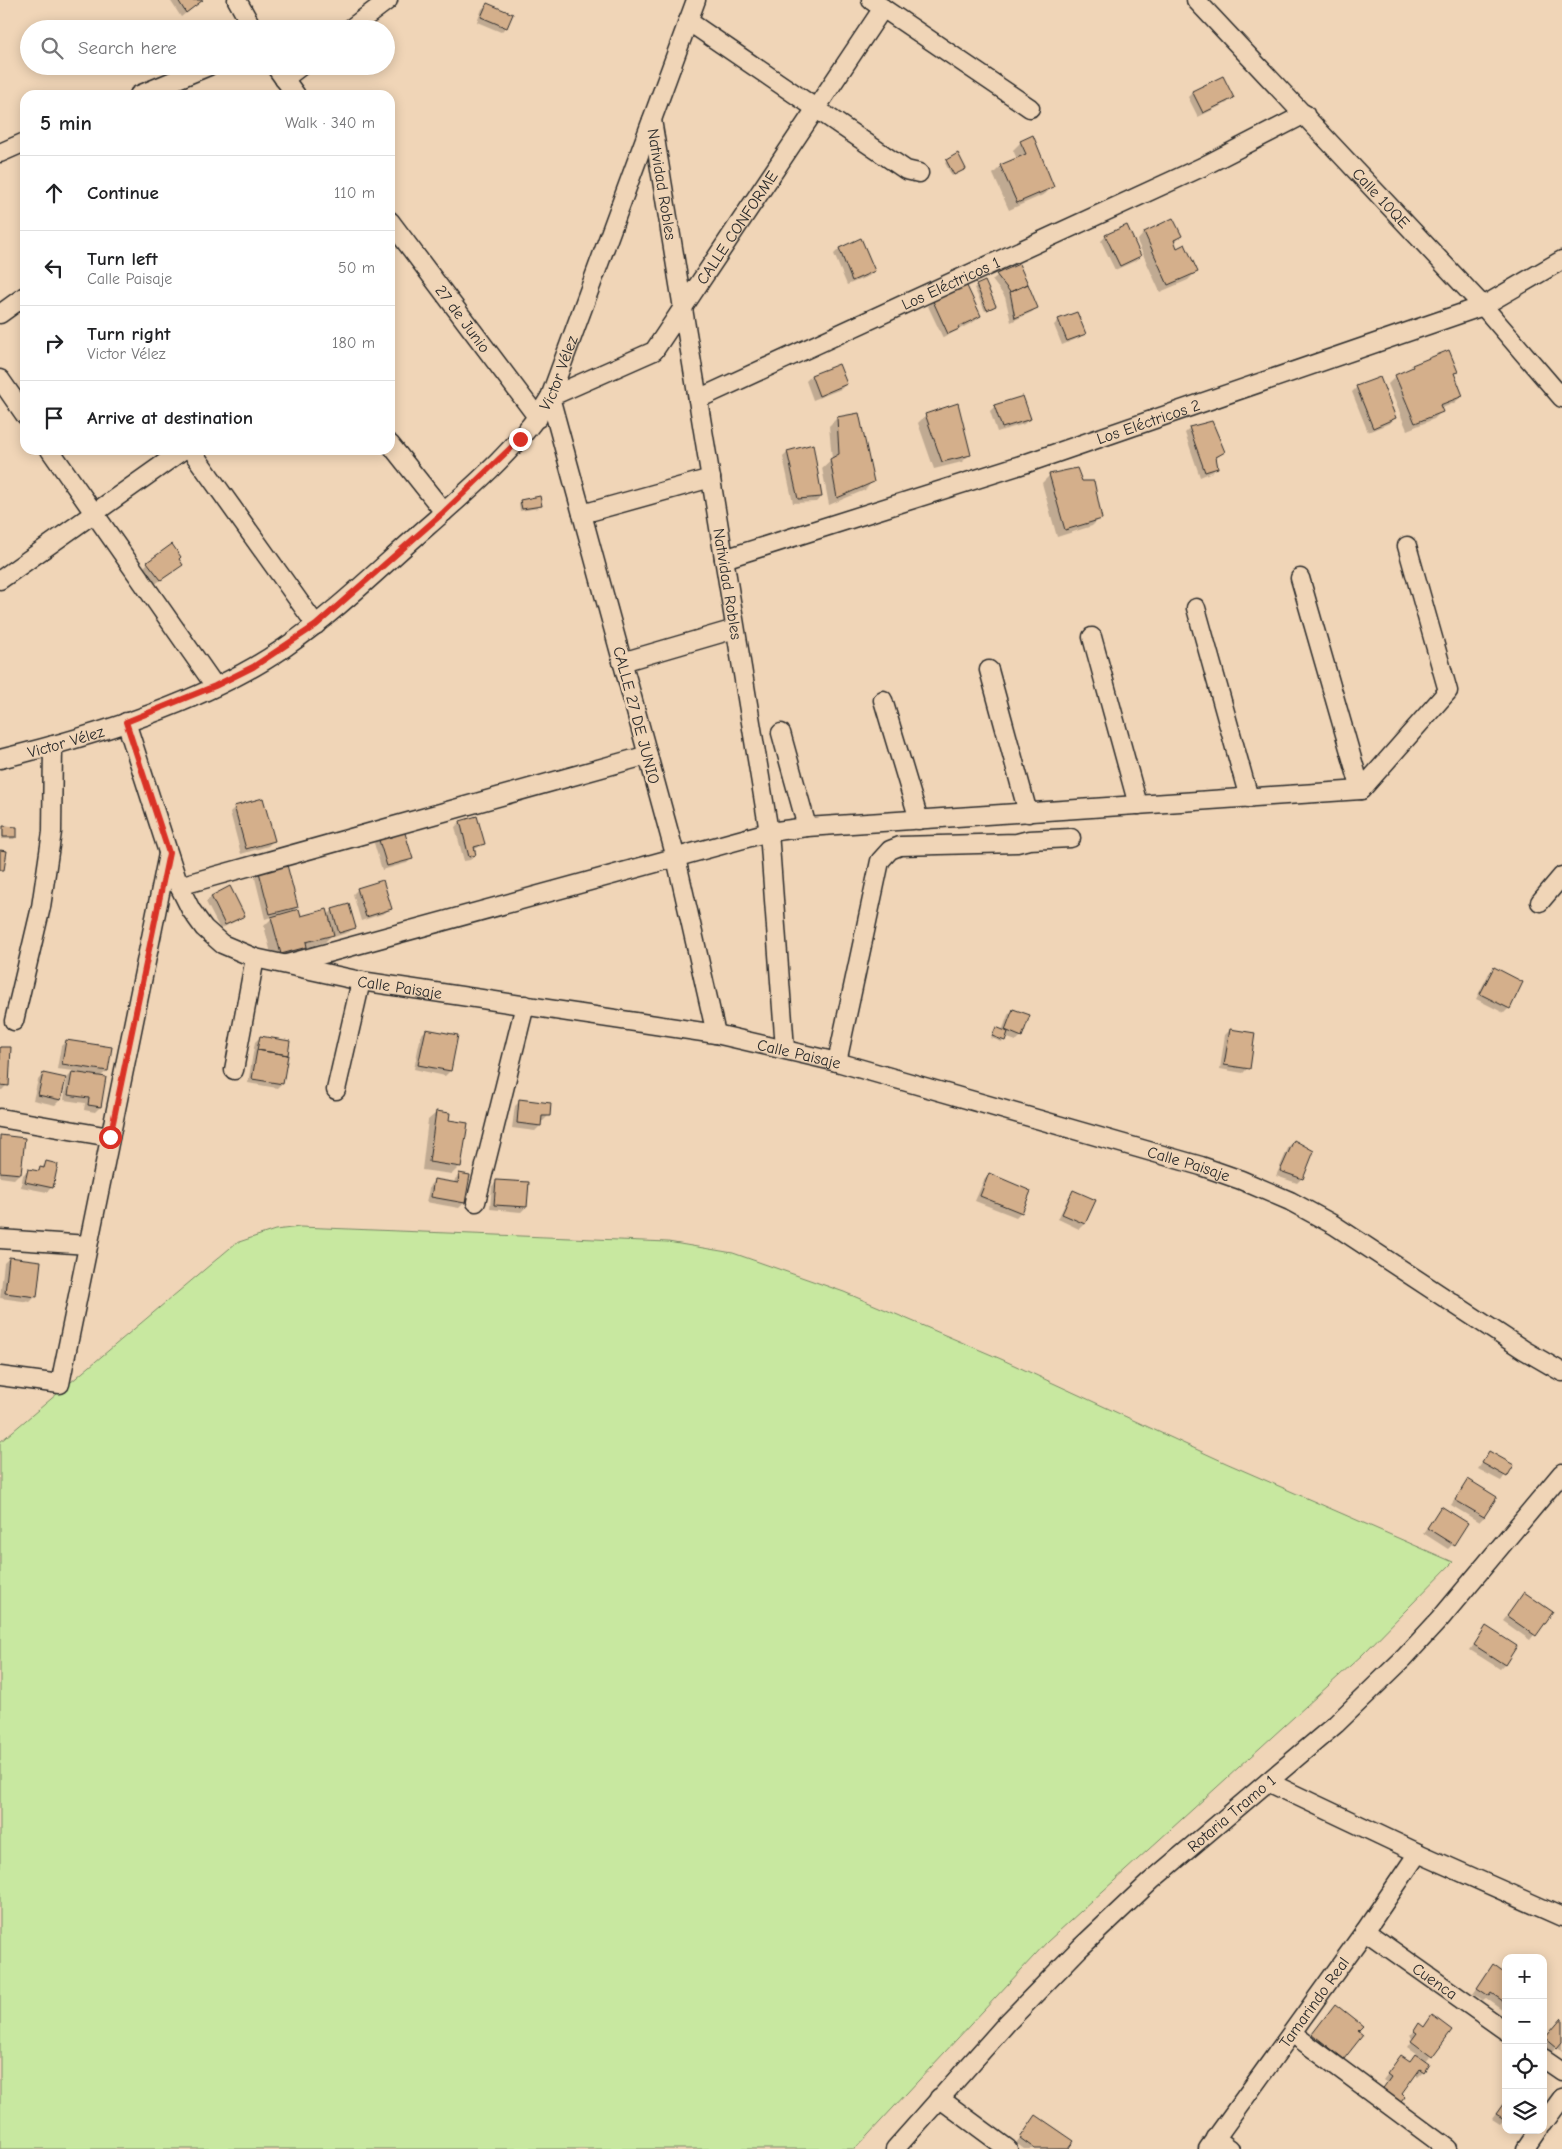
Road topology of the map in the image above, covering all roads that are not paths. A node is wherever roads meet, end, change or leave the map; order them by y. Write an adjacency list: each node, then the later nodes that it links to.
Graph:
1 (237, 0): 6 (street)
2 (388, 0): 7 (street)
3 (696, 0): 8 (street, Victor Vélez)
4 (1196, 0): 15 (street, Calle 10QE)
5 (877, 4): 13 (street, CALLE CONFORME); 14 (street)
6 (248, 20)
7 (362, 20)
8 (688, 21): 13 (street); 16 (street, Victor Vélez)
9 (187, 75): 11 (street)
10 (281, 75): 12 (street)
11 (151, 90)
12 (292, 90)
13 (816, 108): 19 (street); 24 (street, CALLE CONFORME)
14 (1030, 108)
15 (1305, 114): 23 (street, Calle 10QE); 29 (street, Los Eléctricos 1)
16 (652, 120): 24 (street, Natividad Robles); 27 (street, Victor Vélez)
17 (20, 144): 18 (street)
18 (0, 152)
19 (918, 173)
20 (395, 228): 31 (street, 27 de Junio)
21 (1562, 260): 23 (street, Los Eléctricos 2)
22 (20, 300): 25 (street)
23 (1483, 306): 28 (street, Calle 10QE); 41 (street, Los Eléctricos 2)
24 (683, 308): 27 (street, CALLE CONFORME); 29 (street, Natividad Robles)
25 (0, 314)
26 (0, 379): 30 (street)
27 (550, 397): 31 (street, Victor Vélez); 39 (street, CALLE 27 DE JUNIO)
28 (1562, 398)
29 (698, 399): 36 (street, Natividad Robles)
30 (20, 408)
31 (538, 418): 38 (street, Victor Vélez)
32 (395, 450): 38 (street)
33 (54, 455): 37 (street)
34 (176, 455): 37 (street)
35 (195, 455): 45 (street)
36 (711, 478): 39 (street); 41 (street, Natividad Robles)
37 (94, 512): 43 (street); 50 (street)
38 (444, 512): 45 (street, Victor Vélez)
39 (582, 514): 48 (street, CALLE 27 DE JUNIO)
40 (1407, 546): 57 (street)
41 (724, 559): 46 (street, Natividad Robles)
42 (1300, 578): 57 (street)
43 (0, 580)
44 (1196, 608): 58 (street)
45 (316, 625): 50 (street, Victor Vélez)
46 (735, 629): 48 (street); 63 (street, Natividad Robles)
47 (1092, 637): 59 (street)
48 (622, 662): 55 (street, CALLE 27 DE JUNIO)
49 (989, 670): 60 (street)
50 (215, 686): 52 (street, Victor Vélez)
51 (883, 700): 61 (street)
52 (126, 722): 54 (street, Victor Vélez); 65 (street, Calle Paisaje)
53 (781, 732): 62 (street)
54 (53, 745): 56 (street, Victor Vélez); 74 (street)
55 (648, 754): 66 (street, CALLE 27 DE JUNIO); 68 (street)
56 (0, 759)
57 (1361, 790): 58 (street)
58 (1249, 798): 59 (street)
59 (1138, 805): 60 (street)
60 (1028, 812): 61 (street)
61 (919, 820): 62 (street)
62 (807, 827): 63 (street)
63 (769, 832): 66 (street); 76 (street, Natividad Robles)
64 (1071, 838): 77 (street)
65 (169, 853): 68 (street, Calle Paisaje); 81 (street)
66 (676, 858): 71 (street); 75 (street, CALLE 27 DE JUNIO)
67 (1562, 876): 69 (street)
68 (180, 886): 70 (street, Calle Paisaje)
69 (1540, 902)
70 (255, 958): 71 (street, Calle Paisaje); 78 (street)
71 (284, 965): 72 (street, Calle Paisaje)
72 (361, 981): 73 (street, Calle Paisaje); 79 (street)
73 (525, 1005): 75 (street, Calle Paisaje); 82 (street)
74 (14, 1021)
75 (716, 1034): 76 (street, Calle Paisaje)
76 (785, 1049): 77 (street, Calle Paisaje)
77 (836, 1062): 85 (street, Calle Paisaje)
78 (234, 1070)
79 (336, 1090)
80 (0, 1118): 81 (street)
81 (110, 1137): 84 (street)
82 (476, 1202)
83 (0, 1239): 84 (street)
84 (88, 1245): 86 (street)
85 (1562, 1372)
86 (0, 1376)
87 (1562, 1473): 88 (street, Rotaria Tramo 1)
88 (1268, 1782): 89 (street); 96 (street, Rotaria Tramo 1)
89 (1418, 1853): 90 (street); 91 (street, Tamarindo Real)
90 (1562, 1917)
91 (1365, 1931): 92 (street, Cuenca); 93 (street, Tamarindo Real)
92 (1502, 2028)
93 (1292, 2033): 100 (street, Tamarindo Real); 104 (street)
94 (1547, 2061): 95 (street)
95 (1562, 2071)
96 (939, 2098): 101 (street, Rotaria Tramo 1); 102 (street)
97 (1562, 2098): 98 (street)
98 (1547, 2119)
99 (1536, 2134): 105 (street)
100 (1211, 2144): 103 (street)
101 (895, 2149)
102 (1008, 2149)
103 (1230, 2149)
104 (1448, 2149)
105 (1526, 2149)

